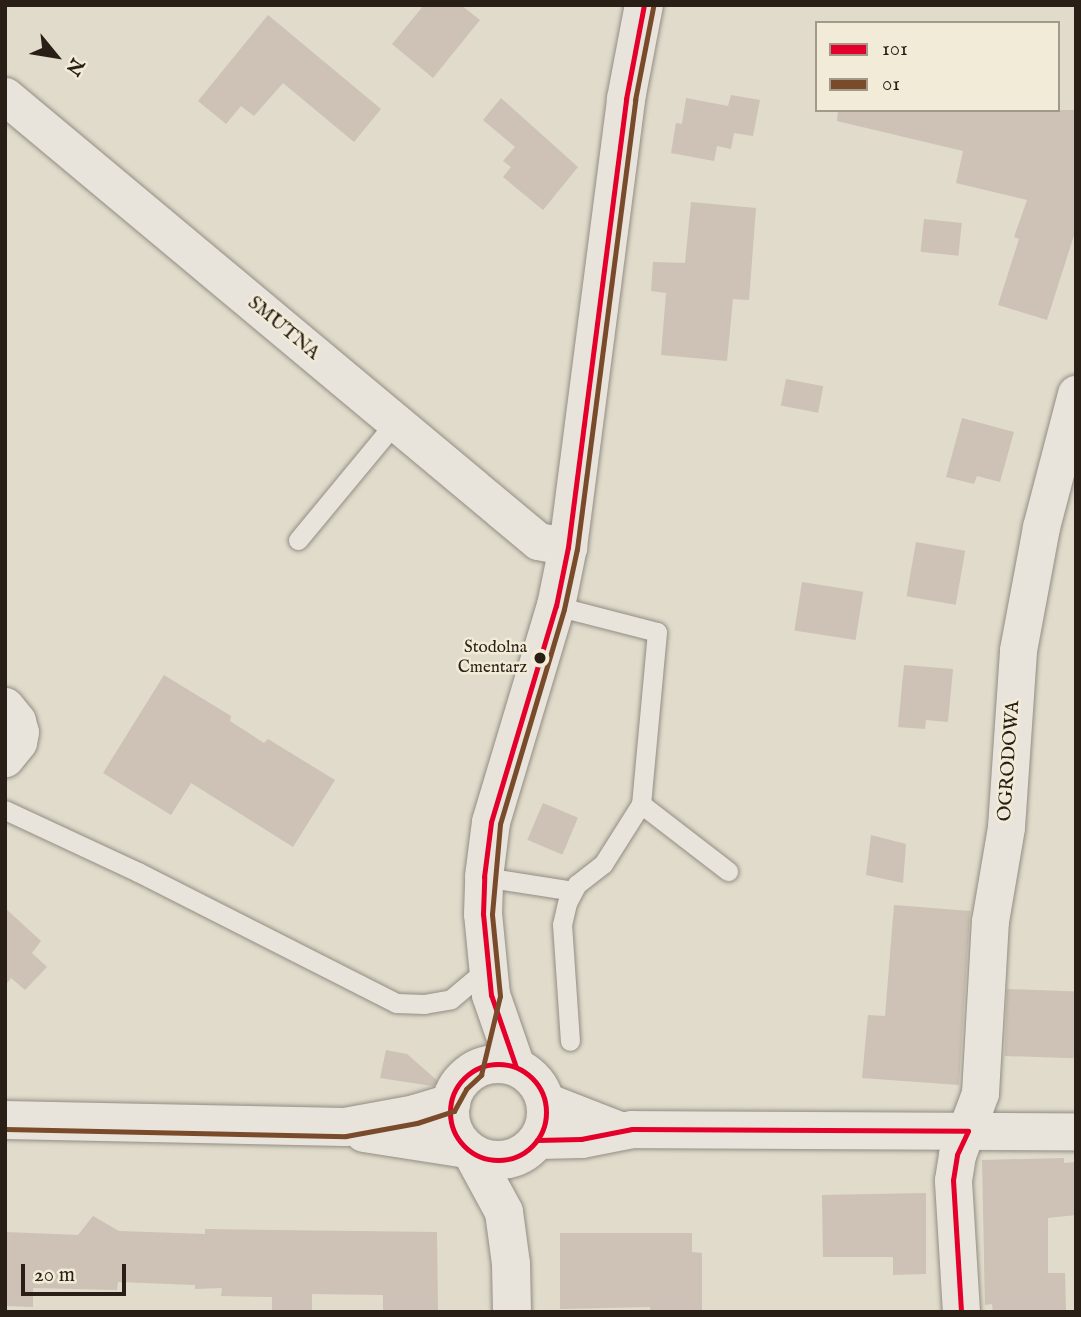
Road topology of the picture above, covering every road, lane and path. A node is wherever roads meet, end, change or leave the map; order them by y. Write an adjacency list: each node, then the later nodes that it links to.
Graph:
1 (644, 5): 6 (street)
2 (5, 96): 4 (street, SMUTNA)
3 (1076, 394): 24 (street, OGRODOWA)
4 (394, 424): 5 (lane); 6 (street, SMUTNA)
5 (298, 540)
6 (568, 547): 7 (street)
7 (556, 606): 10 (lane); 13 (street)
8 (5, 706): 9 (street)
9 (5, 758)
10 (641, 804): 12 (lane); 14 (lane)
11 (5, 810): 15 (lane)
12 (728, 871)
13 (484, 877): 14 (lane); 15 (street)
14 (573, 891): 16 (lane)
15 (490, 982): 17 (street); 18 (street)
16 (570, 1041)
17 (516, 1067): 18 (street); 19 (street)
18 (473, 1071): 20 (street)
19 (545, 1101): 23 (street); 26 (street)
20 (451, 1102): 22 (street); 27 (street)
21 (5, 1120): 22 (street)
22 (345, 1127): 27 (street)
23 (619, 1130): 24 (street); 26 (street)
24 (968, 1131): 25 (street); 30 (street, OGRODOWA)
25 (1076, 1131)
26 (532, 1146): 27 (street); 28 (street)
27 (469, 1151): 28 (street)
28 (511, 1264): 29 (street)
29 (512, 1312)
30 (961, 1312)

